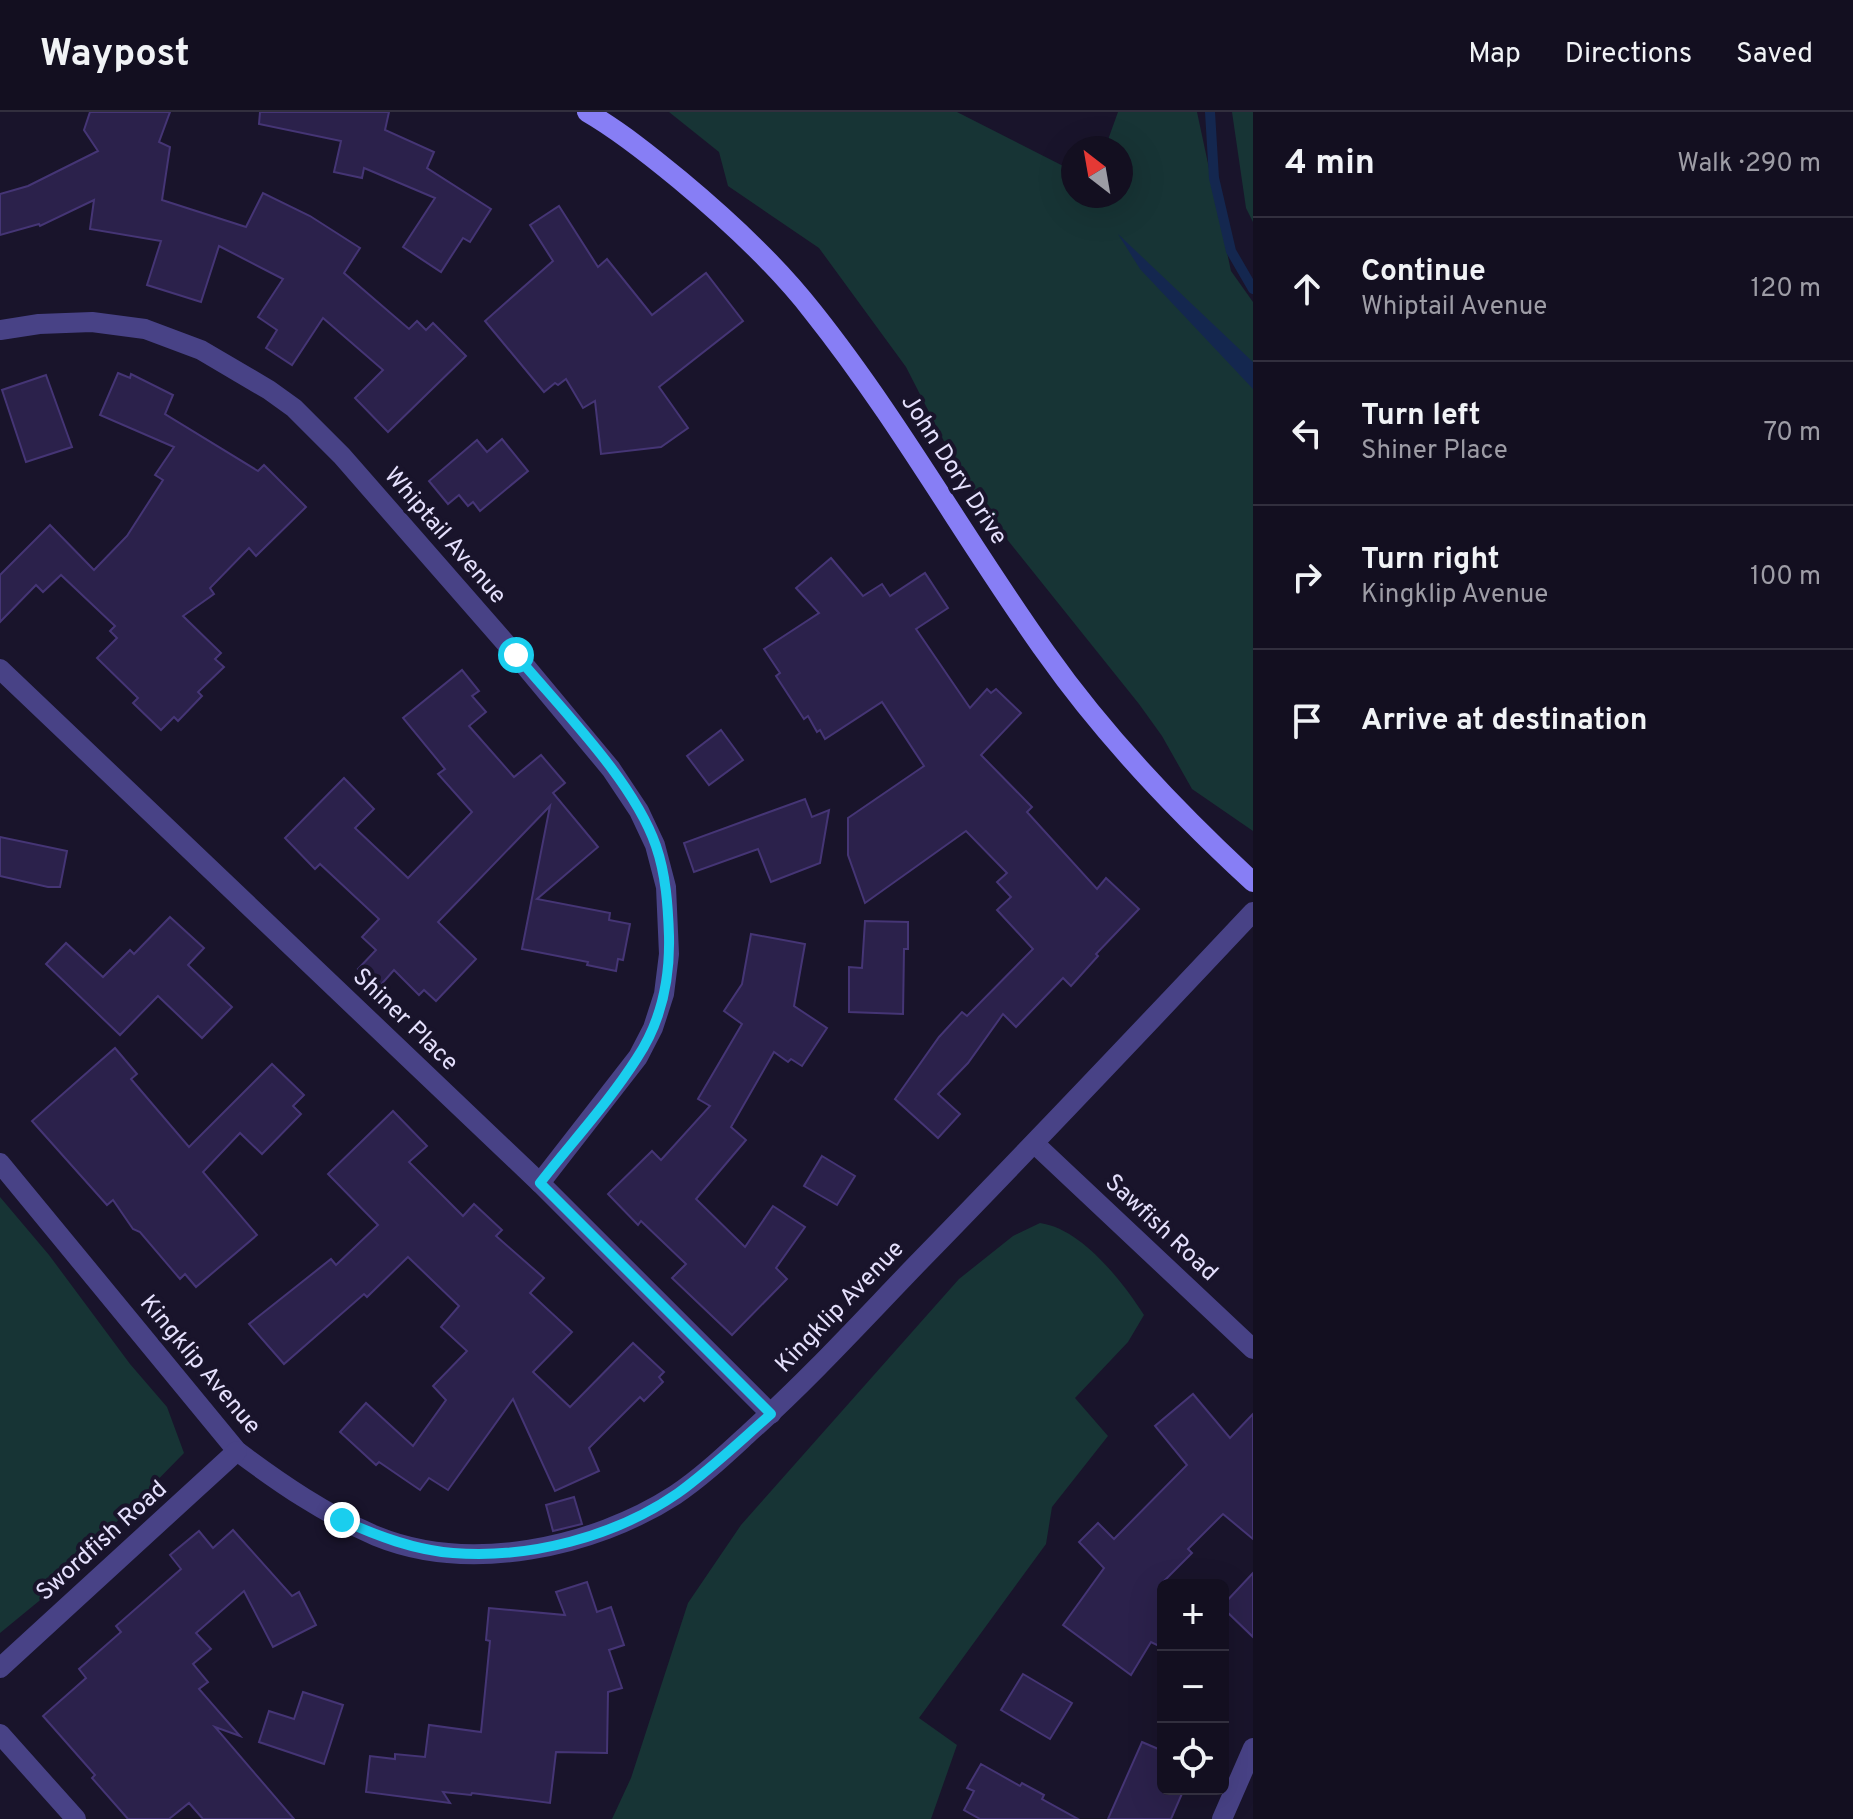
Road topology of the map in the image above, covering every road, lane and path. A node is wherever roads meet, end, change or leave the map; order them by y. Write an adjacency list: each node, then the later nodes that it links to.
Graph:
1 (587, 112): 4 (street, John Dory Drive)
2 (0, 330): 8 (street, Whiptail Avenue)
3 (0, 669): 8 (street, Shiner Place)
4 (1253, 882)
5 (1253, 912): 6 (street, Kingklip Avenue)
6 (1035, 1144): 9 (street, Sawfish Road); 10 (street, Kingklip Avenue)
7 (0, 1163): 11 (street, Kingklip Avenue)
8 (540, 1183): 10 (street, Shiner Place)
9 (1253, 1349)
10 (771, 1414): 11 (street, Kingklip Avenue)
11 (237, 1451): 12 (street, Swordfish Road)
12 (0, 1668)
13 (0, 1734): 15 (street)
14 (1253, 1748): 16 (street)
15 (76, 1819)
16 (1222, 1819)

